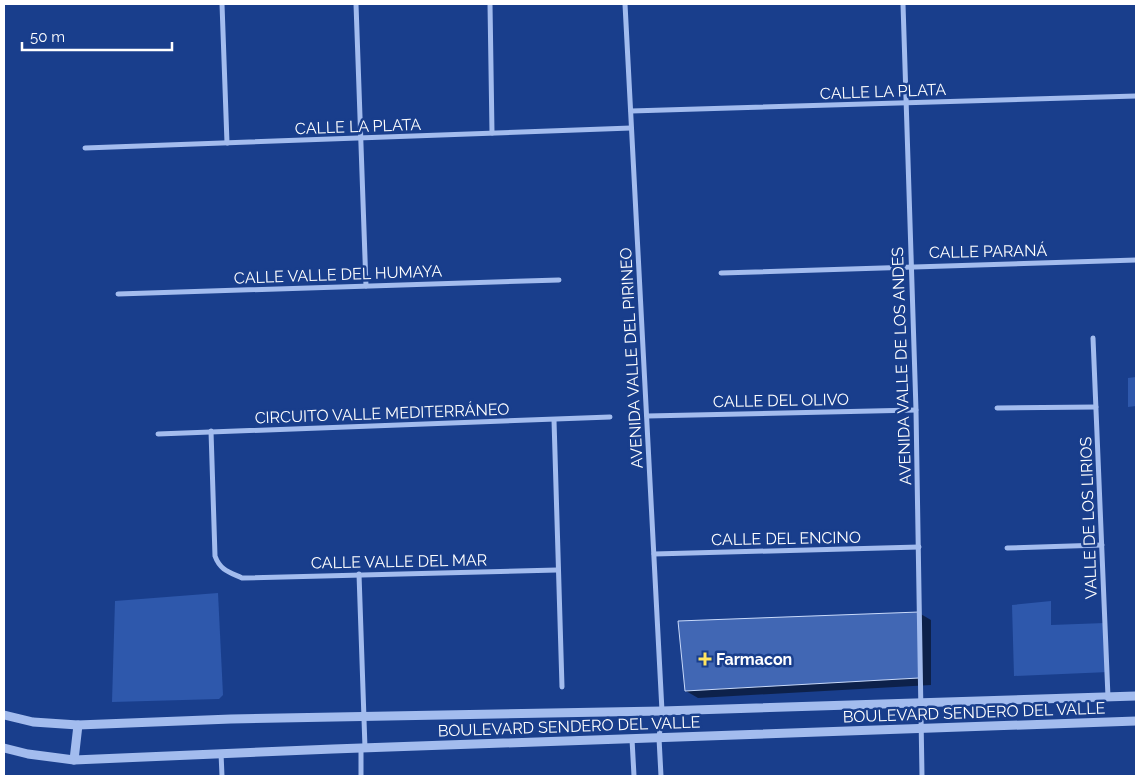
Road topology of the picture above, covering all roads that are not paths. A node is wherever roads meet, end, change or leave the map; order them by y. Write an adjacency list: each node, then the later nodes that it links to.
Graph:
1 (222, 4): 12 (street)
2 (356, 4): 11 (street)
3 (490, 4): 10 (street)
4 (625, 4): 8 (street, AVENIDA VALLE DEL PIRINEO)
5 (904, 4): 7 (street, AVENIDA VALLE DE LOS ANDES)
6 (1136, 96): 7 (street, CALLE LA PLATA)
7 (906, 103): 8 (street, CALLE LA PLATA); 15 (street, AVENIDA VALLE DE LOS ANDES)
8 (631, 111): 9 (street, AVENIDA VALLE DEL PIRINEO)
9 (632, 128): 10 (street, CALLE LA PLATA); 24 (street, AVENIDA VALLE DEL PIRINEO)
10 (492, 133): 11 (street, CALLE LA PLATA)
11 (361, 138): 12 (street, CALLE LA PLATA); 18 (street)
12 (227, 143): 13 (street, CALLE LA PLATA)
13 (85, 148)
14 (1136, 260): 15 (street, CALLE PARANÁ)
15 (910, 266): 16 (street, CALLE PARANÁ); 23 (street, AVENIDA VALLE DE LOS ANDES)
16 (721, 272)
17 (559, 280): 18 (street, CALLE VALLE DEL HUMAYA)
18 (366, 286): 19 (street, CALLE VALLE DEL HUMAYA)
19 (118, 294)
20 (1094, 338): 21 (street, VALLE DE LOS LIRIOS)
21 (1096, 407): 22 (street); 29 (street, VALLE DE LOS LIRIOS)
22 (997, 408)
23 (916, 410): 24 (street, CALLE DEL OLIVO); 30 (street, AVENIDA VALLE DE LOS ANDES)
24 (647, 416): 32 (street, AVENIDA VALLE DEL PIRINEO)
25 (610, 417): 26 (street, CIRCUITO VALLE MEDITERRÁNEO)
26 (554, 420): 27 (street, CIRCUITO VALLE MEDITERRÁNEO); 33 (street)
27 (211, 431): 28 (street, CIRCUITO VALLE MEDITERRÁNEO); 34 (street, CALLE VALLE DEL MAR)
28 (158, 434)
29 (1102, 545): 31 (street); 37 (street, VALLE DE LOS LIRIOS)
30 (919, 548): 32 (street, CALLE DEL ENCINO); 38 (street, AVENIDA VALLE DE LOS ANDES)
31 (1007, 548)
32 (654, 554): 39 (street, AVENIDA VALLE DEL PIRINEO)
33 (557, 570): 34 (street, CALLE VALLE DEL MAR); 35 (street)
34 (359, 574): 41 (street)
35 (562, 686)
36 (1136, 696): 37 (street, BOULEVARD SENDERO DEL VALLE)
37 (1108, 697): 38 (street, BOULEVARD SENDERO DEL VALLE)
38 (920, 702): 39 (street, BOULEVARD SENDERO DEL VALLE); 44 (street, AVENIDA VALLE DE LOS ANDES)
39 (662, 711): 41 (street, BOULEVARD SENDERO DEL VALLE); 45 (street, AVENIDA VALLE DEL PIRINEO)
40 (4, 716): 43 (street, BOULEVARD SENDERO DEL VALLE)
41 (364, 716): 43 (street, BOULEVARD SENDERO DEL VALLE); 48 (street)
42 (1136, 721): 44 (street, BOULEVARD SENDERO DEL VALLE)
43 (78, 725): 50 (street)
44 (921, 728): 45 (street, BOULEVARD SENDERO DEL VALLE); 55 (street, AVENIDA VALLE DE LOS ANDES)
45 (659, 738): 46 (street, BOULEVARD SENDERO DEL VALLE); 54 (street, AVENIDA VALLE DEL PIRINEO)
46 (632, 739): 48 (street, BOULEVARD SENDERO DEL VALLE); 53 (street)
47 (4, 748): 50 (street, BOULEVARD SENDERO DEL VALLE)
48 (363, 748): 49 (street, BOULEVARD SENDERO DEL VALLE); 52 (street)
49 (221, 753): 50 (street, BOULEVARD SENDERO DEL VALLE); 51 (street)
50 (74, 760)
51 (222, 776)
52 (362, 776)
53 (634, 776)
54 (661, 776)
55 (922, 776)

